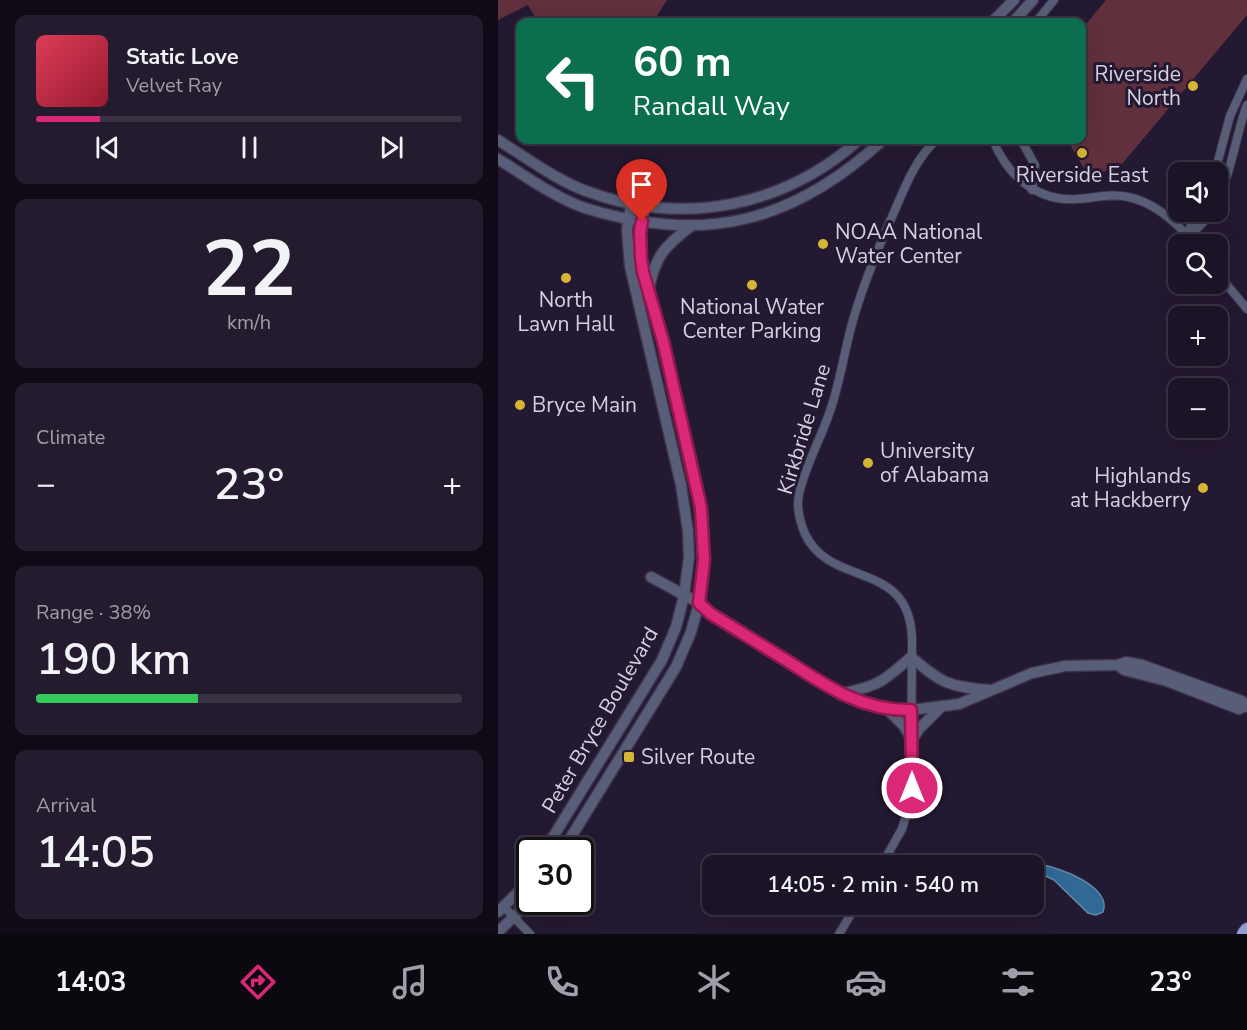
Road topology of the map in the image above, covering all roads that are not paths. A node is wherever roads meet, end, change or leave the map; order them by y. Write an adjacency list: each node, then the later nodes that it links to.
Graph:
1 (1014, 0): 4 (street)
2 (1033, 0): 5 (street)
3 (1054, 0): 6 (street)
4 (996, 18)
5 (1017, 18)
6 (1039, 18)
7 (1247, 79): 15 (street)
8 (1247, 105): 18 (street)
9 (498, 140): 20 (street)
10 (854, 144): 21 (street)
11 (878, 144): 25 (street)
12 (931, 144): 34 (street, Kirkbride Lane)
13 (995, 144): 19 (street)
14 (1023, 144): 19 (street)
15 (1221, 148): 17 (street); 18 (street)
16 (498, 159): 22 (street)
17 (1218, 162)
18 (1229, 169)
19 (1032, 190): 26 (street)
20 (631, 204): 21 (street); 22 (street, Peter Bryce Boulevard)
21 (645, 206): 23 (street, Peter Bryce Boulevard)
22 (628, 218): 23 (street); 32 (street, Peter Bryce Boulevard)
23 (642, 221): 25 (street); 29 (street, Peter Bryce Boulevard)
24 (1205, 222): 27 (street)
25 (691, 226): 29 (street)
26 (1186, 234)
27 (1189, 234)
28 (1228, 286): 30 (street)
29 (649, 292): 33 (street, Peter Bryce Boulevard)
30 (1247, 309)
31 (651, 577): 32 (street)
32 (684, 596): 33 (street); 42 (street, Peter Bryce Boulevard)
33 (699, 603): 36 (street); 43 (street, Peter Bryce Boulevard)
34 (911, 657): 35 (street); 36 (street); 40 (street, Kirkbride Lane)
35 (992, 690): 37 (street); 38 (street)
36 (840, 694): 39 (street)
37 (942, 706): 40 (street); 41 (street)
38 (1246, 707)
39 (888, 710): 40 (street); 41 (street)
40 (911, 710): 41 (street, Kirkbride Lane)
41 (912, 740): 44 (street, Kirkbride Lane)
42 (553, 837)
43 (571, 837)
44 (887, 855)
45 (516, 892): 46 (street)
46 (501, 910): 48 (street)
47 (850, 915): 52 (street)
48 (514, 917): 50 (street); 51 (street)
49 (1247, 930): 53 (main road)
50 (498, 932)
51 (530, 934)
52 (839, 934)
53 (1244, 934)

